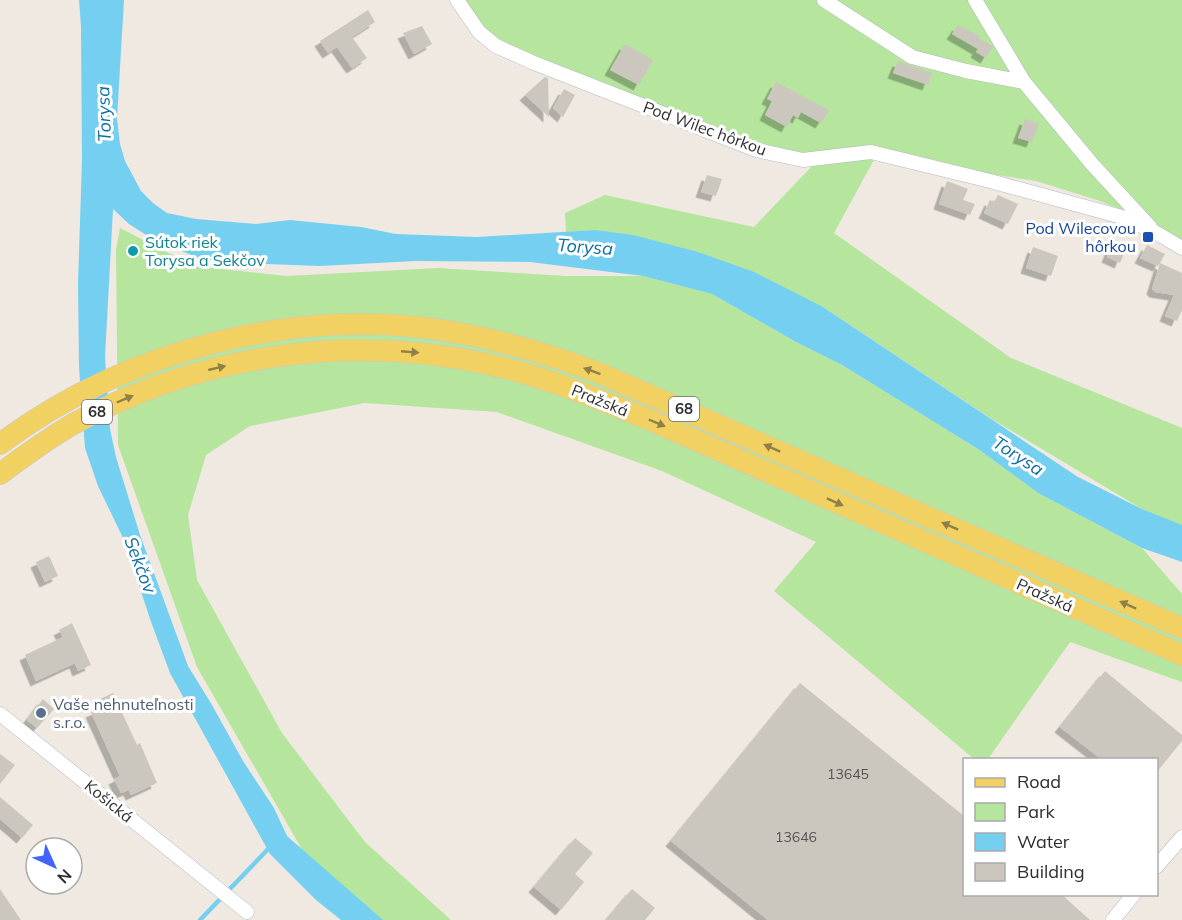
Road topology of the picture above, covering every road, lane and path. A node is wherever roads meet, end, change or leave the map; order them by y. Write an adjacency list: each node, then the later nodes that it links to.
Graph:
1 (457, 0): 5 (street, Pod Wilec hôrkou)
2 (824, 0): 4 (street)
3 (975, 0): 4 (street, Pod Wilec hôrkou)
4 (1024, 82): 5 (street, Pod Wilec hôrkou)
5 (1153, 231): 6 (street, Pod Wilec hôrkou)
6 (1182, 248)
7 (0, 444): 9 (main road, Pražská / 68, one-way to 7)
8 (0, 474): 10 (main road, Pražská / 68, one-way to 10)
9 (1182, 628)
10 (1182, 655)
11 (0, 714): 15 (street, Košická)
12 (1182, 837): 13 (street)
13 (1158, 865)
14 (1132, 896): 16 (street)
15 (247, 912)
16 (1113, 920)

